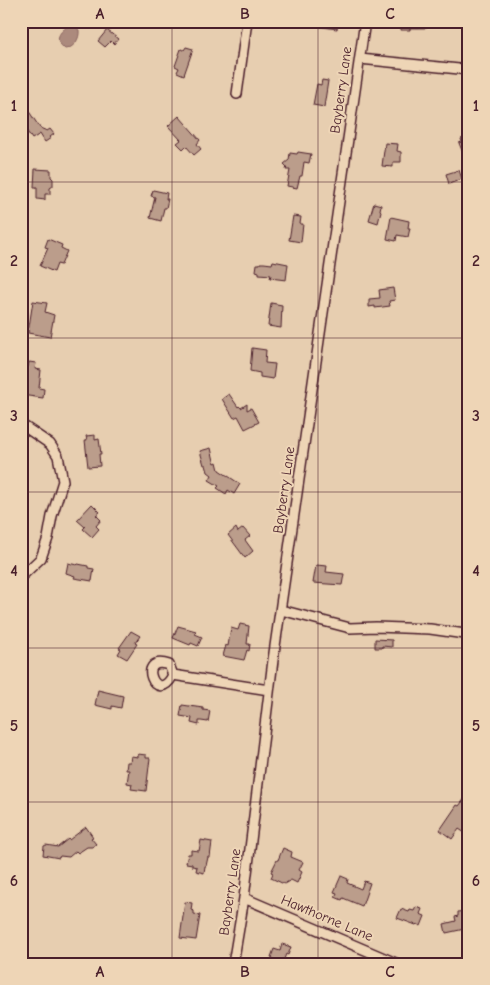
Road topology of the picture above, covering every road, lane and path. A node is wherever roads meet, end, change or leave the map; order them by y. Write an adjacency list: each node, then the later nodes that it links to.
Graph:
1 (247, 21): 5 (street)
2 (365, 21): 3 (street, Bayberry Lane)
3 (360, 59): 4 (street); 8 (street, Bayberry Lane)
4 (469, 70)
5 (237, 94)
6 (21, 425): 7 (street)
7 (21, 574)
8 (280, 610): 9 (street); 11 (street, Bayberry Lane)
9 (469, 632)
10 (173, 675): 11 (street)
11 (269, 690): 12 (street, Bayberry Lane)
12 (244, 898): 13 (street, Bayberry Lane); 14 (street, Hawthorne Lane)
13 (233, 964)
14 (398, 964)

